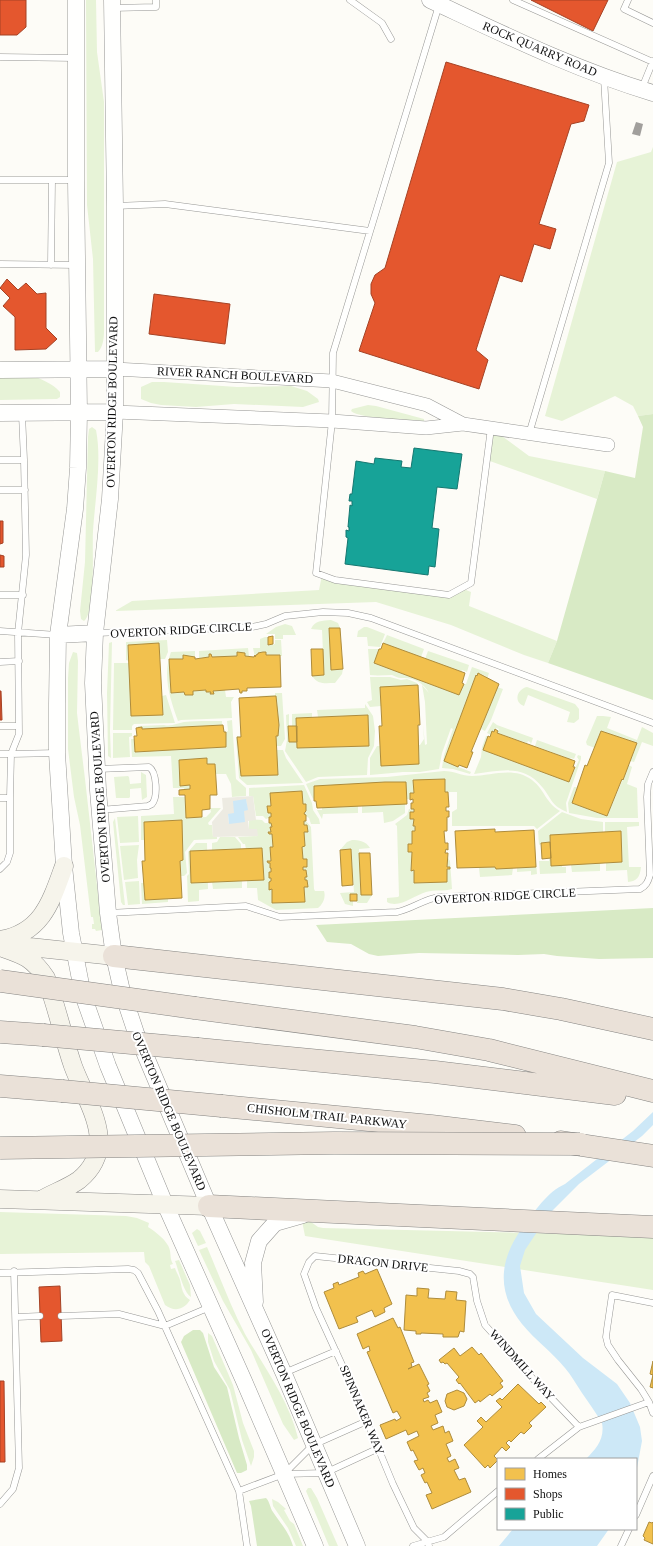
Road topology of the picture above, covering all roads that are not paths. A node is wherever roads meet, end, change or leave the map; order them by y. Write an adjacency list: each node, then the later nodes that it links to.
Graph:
1 (76, 0): 11 (street)
2 (156, 0): 7 (lane)
3 (350, 0): 9 (lane)
4 (513, 0): 12 (lane)
5 (628, 0): 8 (lane)
6 (436, 1): 13 (street, ROCK QUARRY ROAD); 19 (lane)
7 (112, 4): 18 (street, OVERTON RIDGE BOULEVARD)
8 (653, 23)
9 (392, 39)
10 (0, 57): 11 (lane)
11 (75, 58): 17 (street)
12 (653, 61): 14 (lane)
13 (604, 76): 14 (street, ROCK QUARRY ROAD); 34 (lane)
14 (647, 91)
15 (0, 180): 16 (lane)
16 (52, 180): 17 (lane); 21 (lane)
17 (76, 180): 22 (street)
18 (115, 206): 19 (lane); 24 (street, OVERTON RIDGE BOULEVARD)
19 (370, 231): 26 (lane)
20 (0, 264): 21 (lane)
21 (51, 265): 22 (lane)
22 (77, 265): 23 (street)
23 (79, 369): 24 (street, RIVER RANCH BOULEVARD); 25 (street, RIVER RANCH BOULEVARD); 27 (street)
24 (115, 369): 26 (street, RIVER RANCH BOULEVARD); 28 (street, OVERTON RIDGE BOULEVARD)
25 (0, 370)
26 (332, 381): 31 (lane); 32 (street, RIVER RANCH BOULEVARD)
27 (79, 412): 28 (street, RIVER RANCH BOULEVARD); 30 (street, RIVER RANCH BOULEVARD); 45 (street)
28 (115, 412): 31 (street, RIVER RANCH BOULEVARD); 44 (street, OVERTON RIDGE BOULEVARD)
29 (0, 413): 30 (street, RIVER RANCH BOULEVARD)
30 (22, 413): 37 (lane)
31 (332, 421): 32 (street, RIVER RANCH BOULEVARD); 33 (lane)
32 (463, 424): 33 (street, RIVER RANCH BOULEVARD)
33 (491, 428): 34 (street, RIVER RANCH BOULEVARD)
34 (529, 434): 35 (street, RIVER RANCH BOULEVARD)
35 (608, 445)
36 (0, 460): 37 (lane)
37 (24, 460): 39 (lane)
38 (0, 490): 39 (lane)
39 (25, 490): 41 (lane)
40 (0, 595): 41 (lane)
41 (23, 595): 43 (lane)
42 (0, 631): 43 (lane)
43 (18, 633): 45 (lane); 47 (lane)
44 (95, 634): 45 (street); 48 (lane, OVERTON RIDGE CIRCLE); 54 (street, OVERTON RIDGE BOULEVARD)
45 (58, 635): 51 (street)
46 (0, 662): 47 (lane)
47 (18, 662): 50 (lane)
48 (653, 723)
49 (0, 726): 50 (lane)
50 (19, 726): 53 (lane)
51 (57, 753): 53 (lane); 59 (street)
52 (0, 754): 53 (lane)
53 (11, 754): 57 (lane)
54 (97, 769): 58 (street, OVERTON RIDGE BOULEVARD); 58 (lane)
55 (653, 772): 61 (lane, OVERTON RIDGE CIRCLE)
56 (0, 798): 57 (lane)
57 (10, 798): 60 (lane)
58 (100, 810): 61 (street, OVERTON RIDGE BOULEVARD)
59 (64, 866): 62 (main road); 65 (street)
60 (0, 869)
61 (108, 913): 66 (street, OVERTON RIDGE BOULEVARD)
62 (0, 940)
63 (0, 944): 65 (main road)
64 (0, 947): 77 (main road)
65 (74, 952): 66 (main road); 78 (street)
66 (114, 956): 68 (highway); 79 (street, OVERTON RIDGE BOULEVARD)
67 (0, 981): 71 (highway, bridge)
68 (653, 1028)
69 (0, 1032): 72 (highway, bridge)
70 (0, 1086): 73 (highway, CHISHOLM TRAIL PARKWAY, bridge)
71 (653, 1091)
72 (653, 1100)
73 (580, 1144): 74 (highway, bridge); 75 (highway, CHISHOLM TRAIL PARKWAY)
74 (0, 1148)
75 (653, 1156)
76 (0, 1199): 77 (main road)
77 (41, 1200): 78 (main road)
78 (165, 1204): 79 (main road); 87 (street)
79 (209, 1206): 80 (highway); 88 (street, OVERTON RIDGE BOULEVARD)
80 (318, 1210): 81 (highway); 88 (street)
81 (653, 1227)
82 (14, 1271): 83 (lane); 91 (lane); 92 (lane)
83 (0, 1273)
84 (304, 1274): 85 (lane, DRAGON DRIVE); 93 (lane, SPINNAKER WAY)
85 (470, 1274): 98 (lane, WINDMILL WAY)
86 (653, 1303): 95 (lane)
87 (210, 1306): 92 (lane); 103 (street)
88 (256, 1312): 94 (street, OVERTON RIDGE BOULEVARD)
89 (40, 1316): 91 (lane)
90 (61, 1316): 92 (lane)
91 (16, 1317): 107 (lane)
92 (165, 1326): 105 (lane)
93 (336, 1351): 94 (lane); 97 (lane, SPINNAKER WAY)
94 (284, 1374): 99 (street, OVERTON RIDGE BOULEVARD)
95 (649, 1402): 96 (lane); 98 (lane)
96 (653, 1413)
97 (368, 1421): 99 (lane); 100 (lane, SPINNAKER WAY)
98 (579, 1427): 101 (lane)
99 (313, 1445): 102 (street, OVERTON RIDGE BOULEVARD); 103 (lane)
100 (379, 1448): 102 (lane); 110 (lane, SPINNAKER WAY)
101 (539, 1458)
102 (326, 1473): 103 (lane); 113 (street, OVERTON RIDGE BOULEVARD)
103 (284, 1474): 105 (lane); 112 (street)
104 (653, 1476): 108 (lane)
105 (240, 1491): 111 (lane)
106 (497, 1492): 110 (lane)
107 (0, 1504)
108 (637, 1513)
109 (629, 1530): 115 (lane)
110 (428, 1544): 114 (lane)
111 (247, 1546)
112 (315, 1546)
113 (357, 1546)
114 (413, 1546)
115 (621, 1546)

